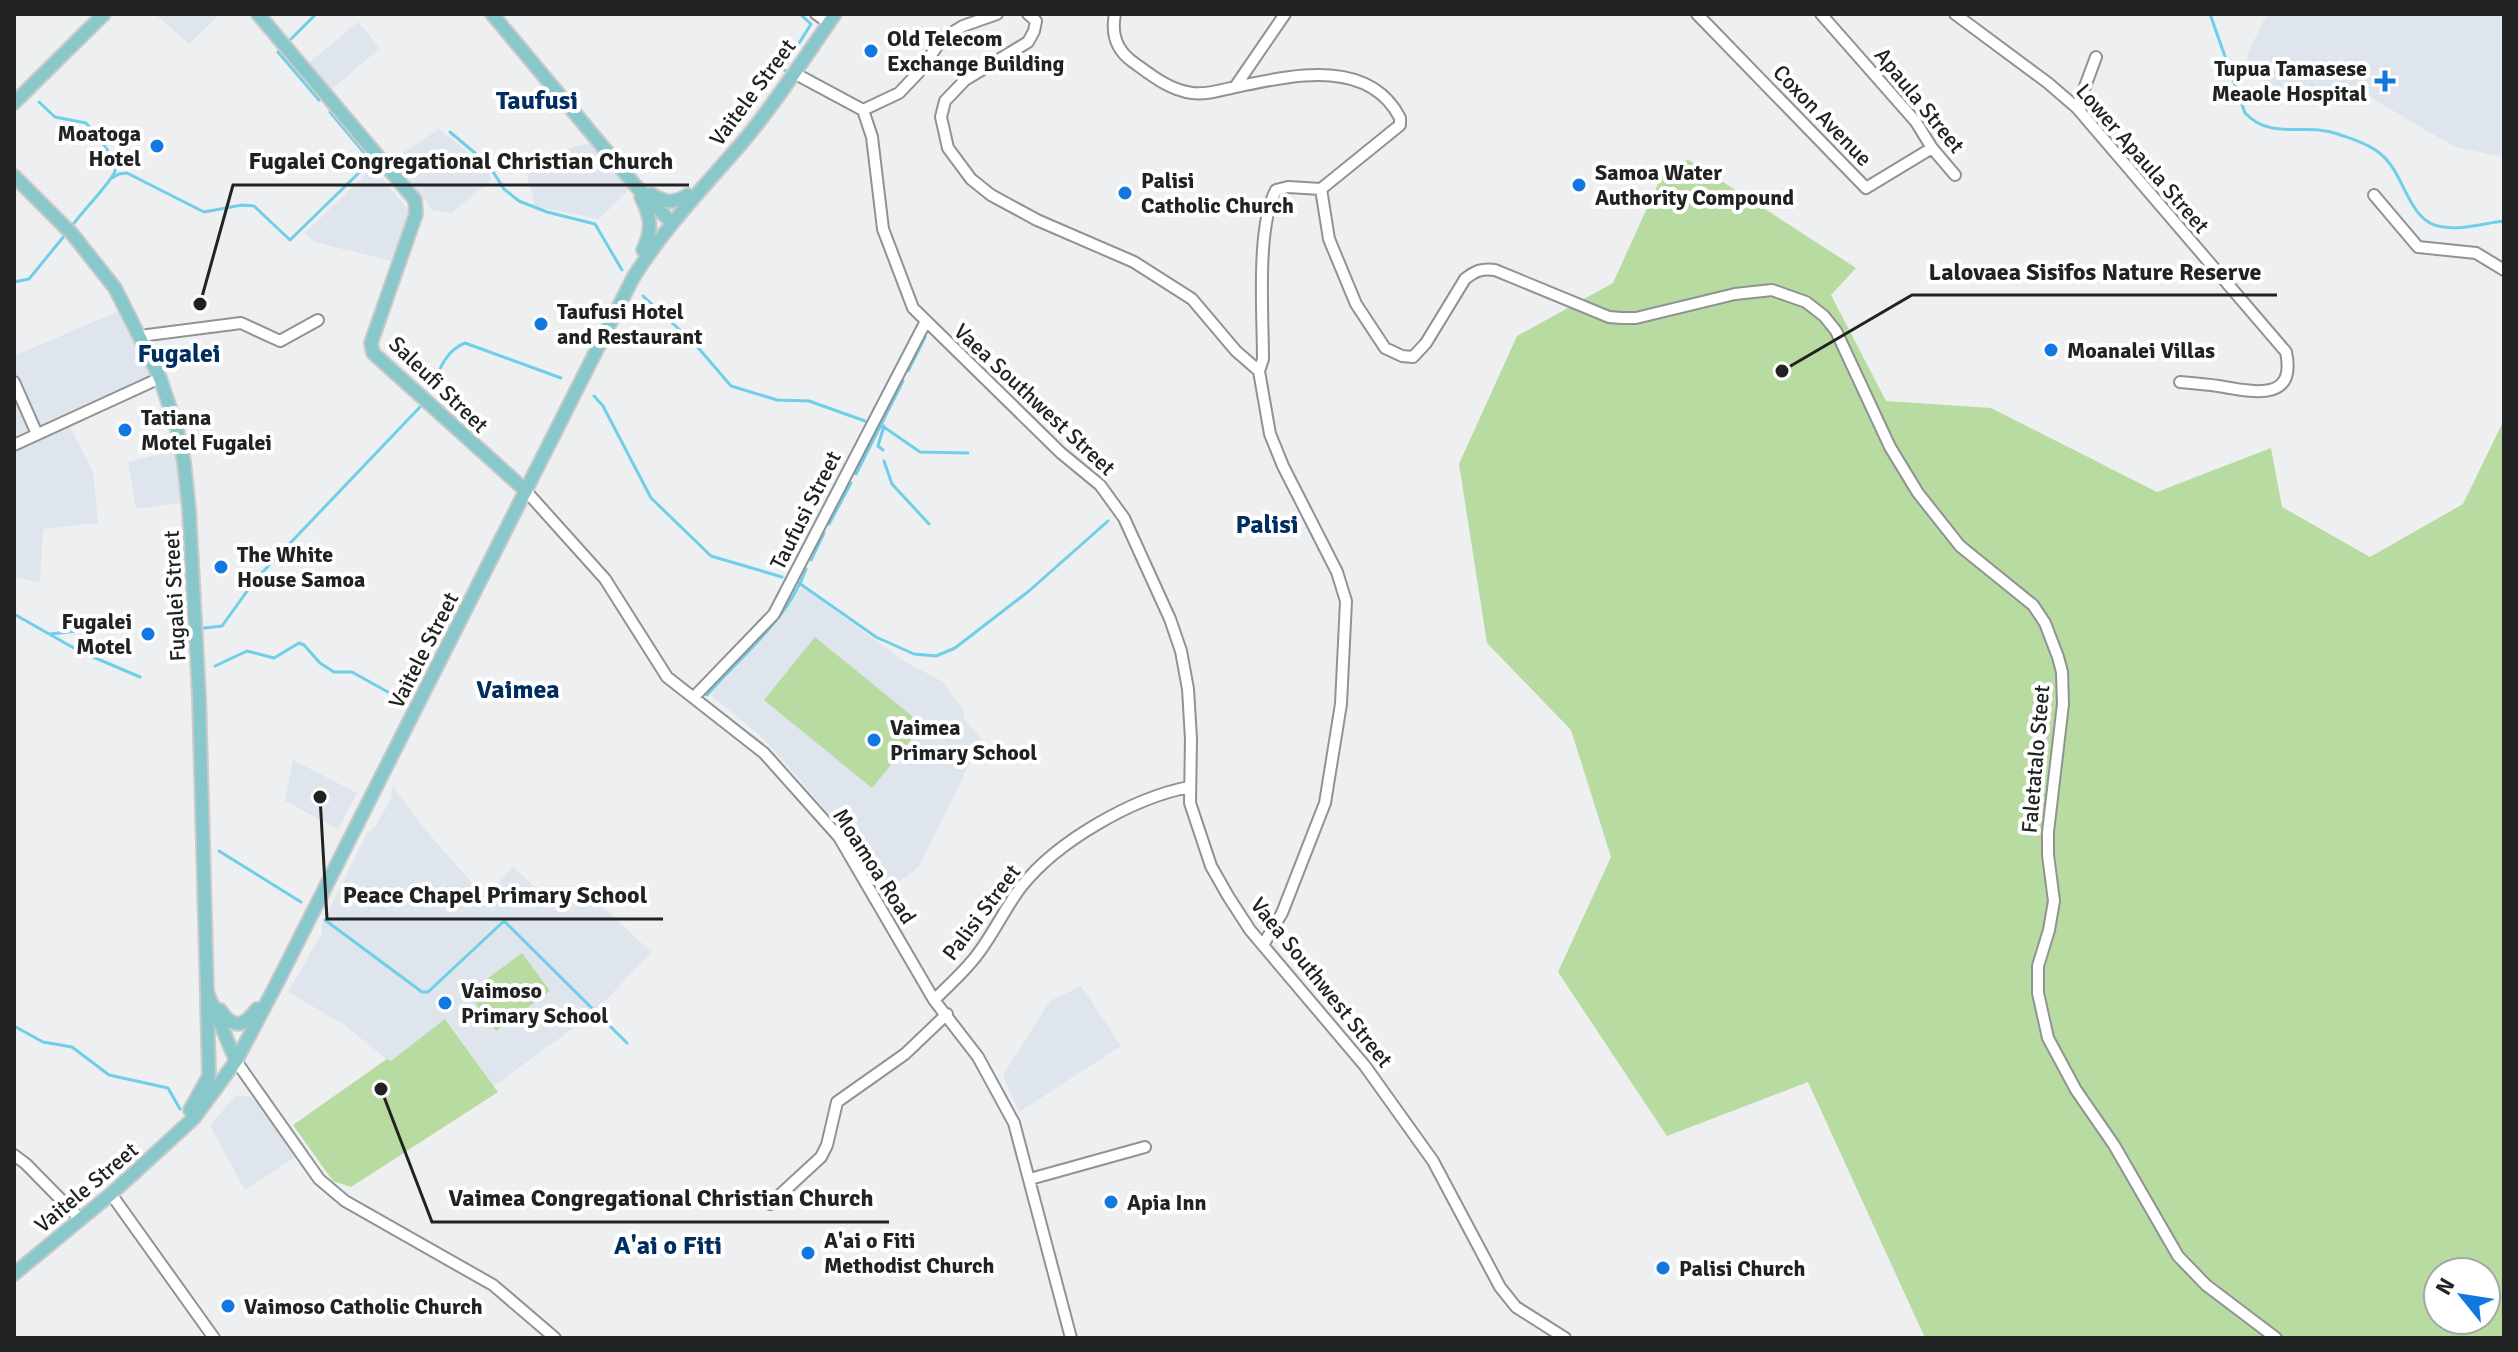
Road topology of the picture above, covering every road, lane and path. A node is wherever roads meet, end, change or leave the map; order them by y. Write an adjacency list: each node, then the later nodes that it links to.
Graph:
1 (104, 14): 16 (main road)
2 (258, 14): 38 (main road, Saleufi Street)
3 (492, 14): 22 (main road)
4 (816, 14): 12 (street)
5 (997, 14): 18 (street)
6 (1028, 14): 32 (street)
7 (1115, 14): 15 (street)
8 (1285, 14): 15 (street)
9 (1697, 14): 19 (street, Coxon Avenue)
10 (1821, 14): 19 (street, Apaula Street)
11 (1955, 14): 17 (street, Lower Apaula Street)
12 (832, 18): 14 (main road, Vaitele Street)
13 (2096, 57): 17 (street)
14 (794, 73): 18 (street); 23 (main road, Vaitele Street)
15 (1235, 87): 24 (street)
16 (14, 103)
17 (2077, 108): 35 (street, Lower Apaula Street)
18 (863, 110): 30 (street, Vaea Southwest Street)
19 (1932, 148): 20 (street, Apaula Street)
20 (1955, 175)
21 (14, 176): 31 (main road, Fugalei Street)
22 (634, 184): 23 (main road); 26 (main road); 28 (main road)
23 (700, 187): 26 (main road, Vaitele Street)
24 (1321, 189): 32 (street); 59 (street, Faletatalo Steet)
25 (2374, 195): 27 (street)
26 (671, 222): 28 (main road, Vaitele Street)
27 (2504, 270)
28 (621, 301): 38 (main road, Vaitele Street)
29 (318, 320): 31 (street)
30 (925, 323): 39 (street, Taufusi Street); 40 (street, Vaea Southwest Street)
31 (140, 336): 33 (main road, Fugalei Street)
32 (1259, 371): 41 (street)
33 (160, 378): 36 (street); 43 (main road, Fugalei Street)
34 (14, 382): 36 (street)
35 (2180, 382)
36 (37, 434): 37 (street)
37 (14, 445)
38 (526, 491): 39 (street, Moamoa Road); 42 (main road, Vaitele Street)
39 (694, 697): 44 (street, Moamoa Road)
40 (1189, 787): 41 (street, Vaea Southwest Street); 44 (street, Palisi Street)
41 (1263, 945): 58 (street, Vaea Southwest Street)
42 (276, 985): 43 (main road); 46 (main road, Vaitele Street)
43 (207, 992): 46 (main road, Fugalei Street); 48 (main road)
44 (934, 1000): 45 (street, Moamoa Road)
45 (947, 1014): 50 (street, Moamoa Road); 52 (street)
46 (236, 1061): 48 (main road, Vaitele Street); 56 (street)
47 (1145, 1147): 50 (street)
48 (159, 1151): 51 (main road, Vaitele Street)
49 (14, 1155): 53 (street)
50 (1030, 1179): 57 (street, Moamoa Road)
51 (111, 1194): 53 (main road, Vaitele Street); 55 (street)
52 (770, 1204)
53 (80, 1219): 54 (main road, Vaitele Street)
54 (14, 1274)
55 (214, 1338)
56 (555, 1338)
57 (1071, 1338)
58 (1565, 1338)
59 (2276, 1338)

